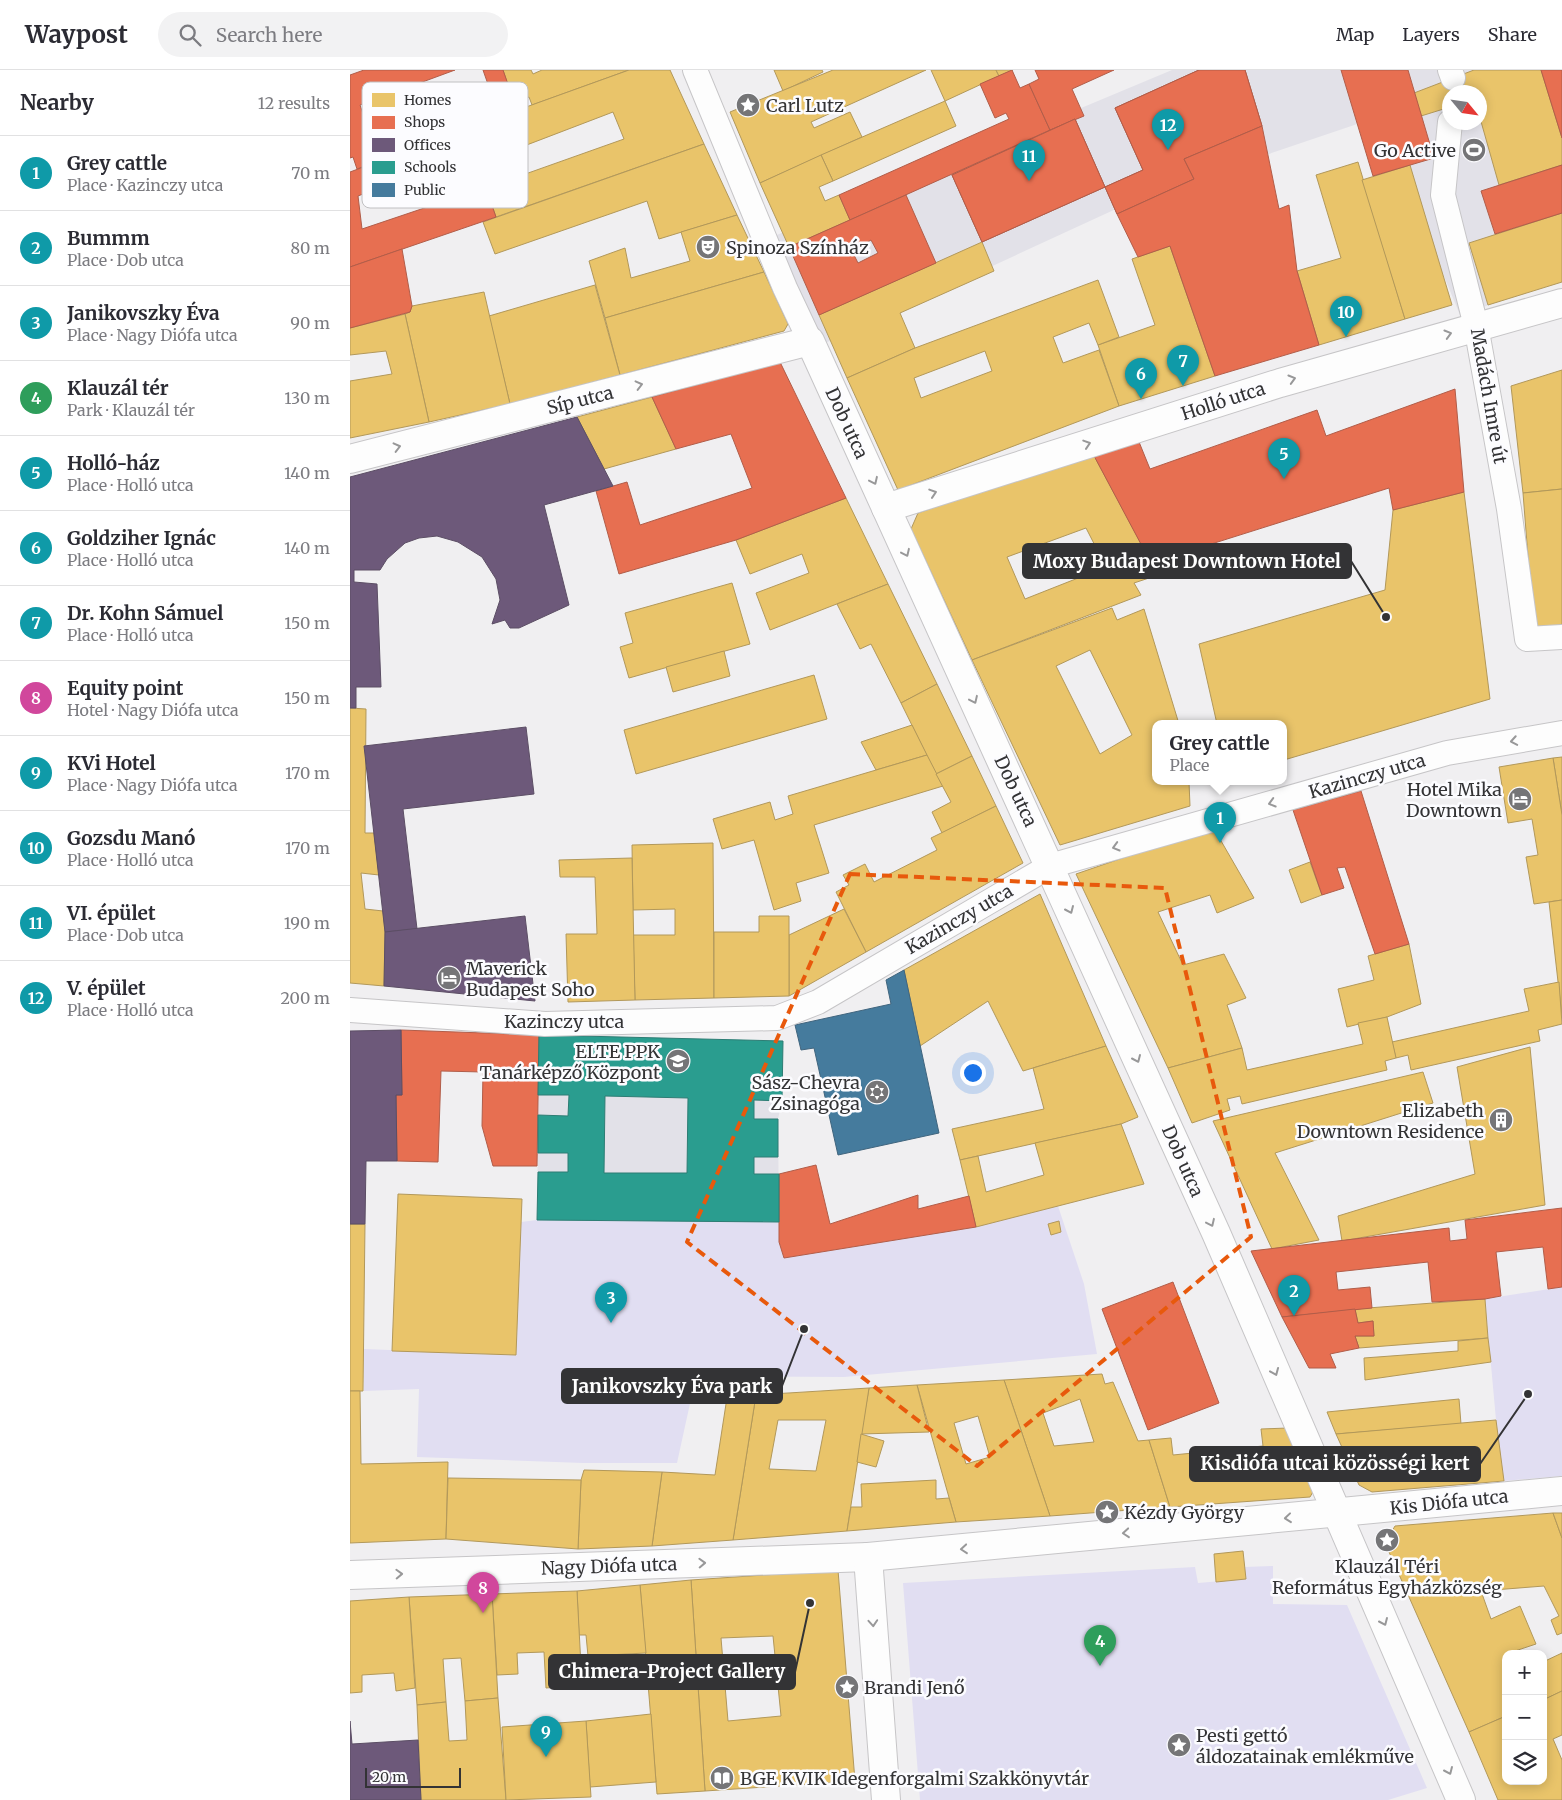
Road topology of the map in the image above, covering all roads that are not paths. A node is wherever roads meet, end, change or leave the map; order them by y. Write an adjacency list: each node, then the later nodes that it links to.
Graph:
1 (695, 70): 5 (street, Dob utca)
2 (1449, 130): 4 (street, Madách Imre út)
3 (1562, 303): 4 (street, Holló utca)
4 (1476, 326): 7 (street, Holló utca, one-way to 4); 8 (street, Madách Imre út)
5 (810, 341): 6 (street, Síp utca, one-way to 5); 7 (street, Dob utca, one-way to 7)
6 (350, 459)
7 (886, 508): 10 (street, Dob utca, one-way to 10)
8 (1562, 637)
9 (1562, 733): 10 (street, Kazinczy utca, one-way to 10)
10 (1050, 866): 11 (street, Kazinczy utca); 13 (street, Dob utca, one-way to 13)
11 (350, 1010)
12 (1562, 1491): 13 (street, Kis Diófa utca)
13 (1336, 1513): 14 (street, Kis Diófa utca, one-way to 14); 17 (street, Dob utca, one-way to 17)
14 (868, 1558): 15 (street, Nagy Diófa utca, one-way to 14); 16 (street, one-way to 16)
15 (350, 1575)
16 (886, 1800)
17 (1461, 1800)

